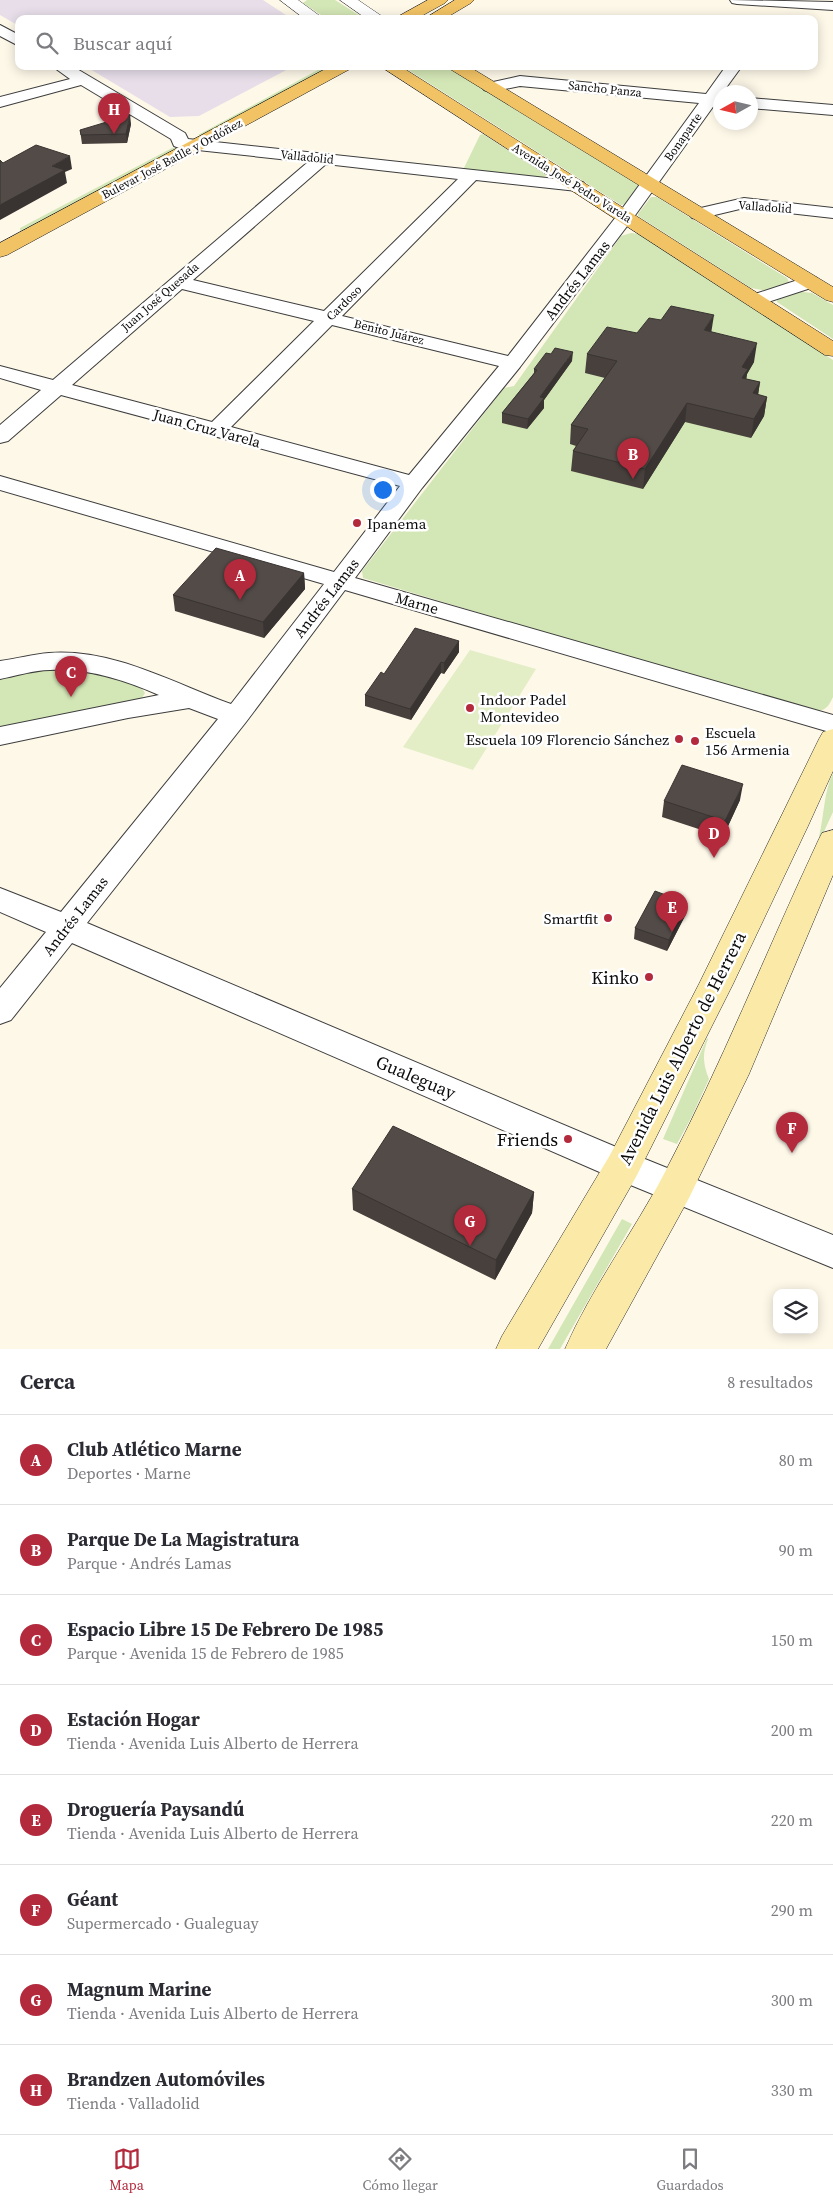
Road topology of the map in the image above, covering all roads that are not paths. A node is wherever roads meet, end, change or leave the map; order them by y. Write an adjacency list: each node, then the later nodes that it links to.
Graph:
1 (288, 0): 8 (street)
2 (348, 0): 9 (street)
3 (440, 0): 10 (main road)
4 (466, 0): 11 (main road)
5 (736, 0): 6 (street)
6 (781, 2): 7 (street); 12 (street)
7 (833, 6)
8 (310, 15)
9 (372, 15)
10 (412, 15)
11 (439, 15)
12 (772, 15)
13 (0, 30): 14 (street)
14 (15, 39)
15 (67, 70): 21 (street, Valladolid)
16 (308, 70): 29 (main road, Bulevar José Batlle y Ordóñez)
17 (336, 70): 29 (main road, Bulevar José Batlle y Ordóñez)
18 (394, 70): 33 (main road, Avenida José Pedro Varela)
19 (462, 70): 23 (main road)
20 (732, 70): 22 (street, Bonaparte)
21 (83, 80): 25 (street); 29 (street, Valladolid)
22 (723, 85)
23 (490, 87): 24 (street, Sancho Panza); 32 (main road)
24 (713, 100)
25 (0, 102)
26 (713, 103): 32 (street, Bonaparte)
27 (758, 104): 28 (street)
28 (833, 110)
29 (187, 142): 30 (street, Valladolid); 37 (main road, Bulevar José Batlle y Ordóñez); 38 (main road, Bulevar José Batlle y Ordóñez)
30 (322, 159): 31 (street, Valladolid); 39 (street, Juan José Quesada)
31 (472, 175): 33 (street, Valladolid); 43 (street, Cardoso)
32 (650, 184): 35 (main road); 36 (street, Andrés Lamas)
33 (577, 186): 36 (main road, Avenida José Pedro Varela)
34 (833, 213): 35 (street, Valladolid)
35 (698, 214): 40 (main road)
36 (625, 217): 42 (main road, Avenida José Pedro Varela); 45 (street, Andrés Lamas)
37 (0, 232)
38 (0, 252)
39 (177, 282): 43 (street, Benito Juárez); 47 (street, Juan José Quesada)
40 (810, 282): 41 (main road); 42 (street)
41 (833, 296)
42 (756, 300): 44 (main road, Avenida José Pedro Varela)
43 (330, 318): 45 (street, Benito Juárez); 48 (street, Cardoso)
44 (833, 350)
45 (513, 363): 51 (street, Andrés Lamas)
46 (0, 372): 47 (street, Juan Cruz Varela)
47 (55, 387): 48 (street, Juan Cruz Varela); 49 (street, Juan José Quesada)
48 (215, 431): 51 (street, Juan Cruz Varela)
49 (0, 436)
50 (0, 483): 52 (street, Marne)
51 (414, 483): 52 (street, Andrés Lamas)
52 (338, 582): 55 (street, Andrés Lamas); 56 (street, Marne)
53 (0, 670): 54 (street)
54 (191, 699): 55 (street); 57 (street)
55 (236, 716): 61 (street, Andrés Lamas)
56 (833, 724)
57 (0, 736)
58 (833, 739): 63 (main road, Avenida Luis Alberto de Herrera)
59 (833, 841): 64 (main road)
60 (0, 899): 61 (street, Gualeguay)
61 (66, 928): 62 (street, Andrés Lamas); 63 (street, Gualeguay)
62 (0, 1011)
63 (623, 1166): 64 (street, Gualeguay); 66 (main road, Avenida Luis Alberto de Herrera)
64 (676, 1187): 65 (street, Gualeguay); 67 (main road)
65 (833, 1252)
66 (516, 1349)
67 (585, 1349)

